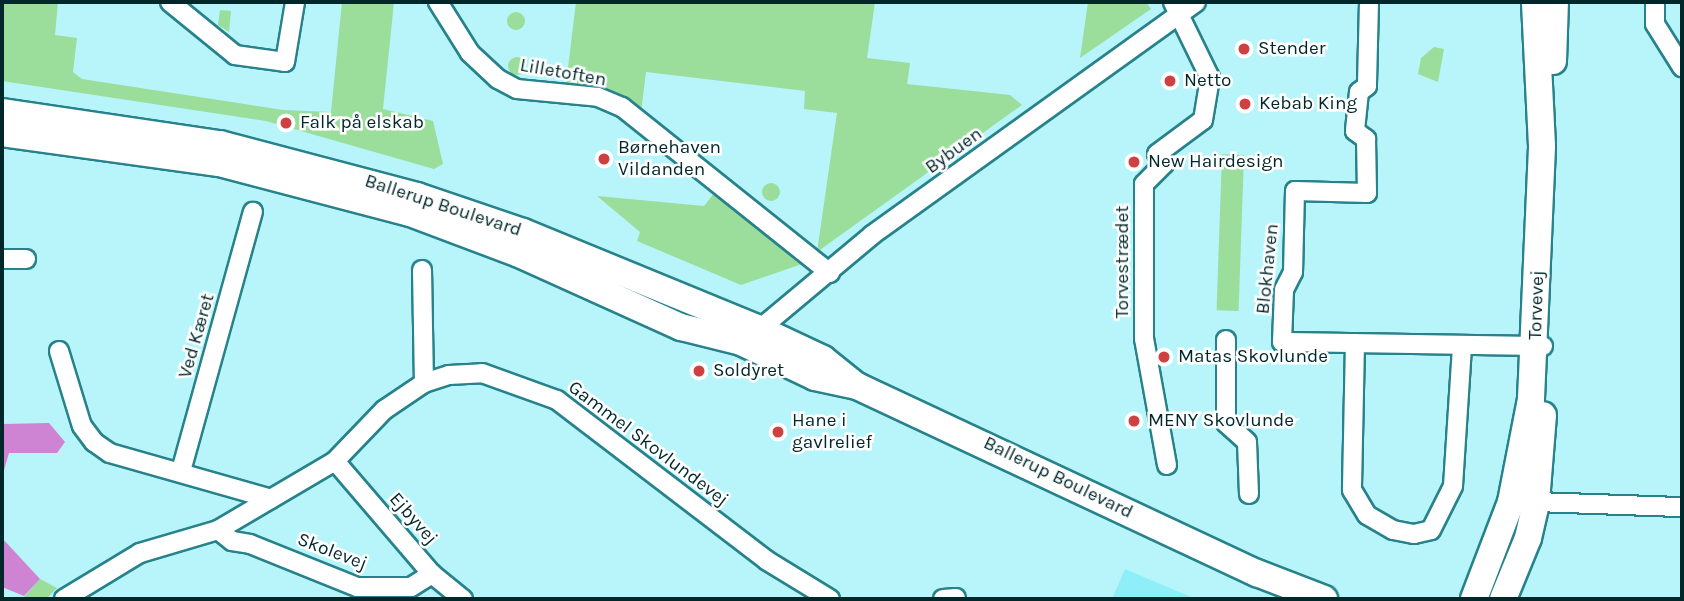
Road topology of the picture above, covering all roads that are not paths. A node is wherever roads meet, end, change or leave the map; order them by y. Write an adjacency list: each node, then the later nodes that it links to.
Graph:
1 (170, 2): 2 (street)
2 (295, 2)
3 (438, 2): 17 (street, Lilletoften)
4 (1196, 2): 9 (street, Bybuen)
5 (1369, 2): 20 (street, Blokhaven)
6 (1535, 2): 22 (street, Torvevej)
7 (1555, 2): 22 (street, Torvevej)
8 (1655, 2): 10 (street)
9 (1177, 8): 17 (street, Bybuen); 26 (street, Torvestrædet)
10 (1682, 67)
11 (2, 112): 18 (street, Ballerup Boulevard)
12 (2, 133): 18 (street, Ballerup Boulevard)
13 (253, 212): 27 (street, Ved Kæret)
14 (2, 259): 15 (street)
15 (26, 259)
16 (422, 271): 24 (street)
17 (830, 273): 18 (street, Bybuen)
18 (753, 337): 33 (street, Ballerup Boulevard)
19 (1226, 340): 28 (street)
20 (1355, 343): 21 (street, Blokhaven); 21 (street)
21 (1462, 345): 22 (street, Blokhaven)
22 (1540, 346): 30 (street, Torvevej); 40 (street, Torvevej)
23 (59, 351): 27 (street)
24 (424, 383): 25 (street, Gammel Skovlundevej); 37 (street, Gammel Skovlundevej)
25 (335, 461): 29 (street, Gammel Skovlundevej); 34 (street, Ejbyvej)
26 (1167, 465)
27 (181, 471): 29 (street)
28 (1249, 494)
29 (271, 499): 32 (street, Gammel Skovlundevej)
30 (1536, 502): 31 (street); 41 (street, Torvevej)
31 (1682, 508)
32 (218, 530): 34 (street, Skolevej); 35 (street, Gammel Skovlundevej)
33 (1257, 573): 38 (street, Ballerup Boulevard); 39 (street, Ballerup Boulevard)
34 (432, 574): 36 (street, Ejbyvej)
35 (64, 599)
36 (463, 599)
37 (830, 599)
38 (1297, 599)
39 (1324, 599)
40 (1474, 599)
41 (1503, 599)

